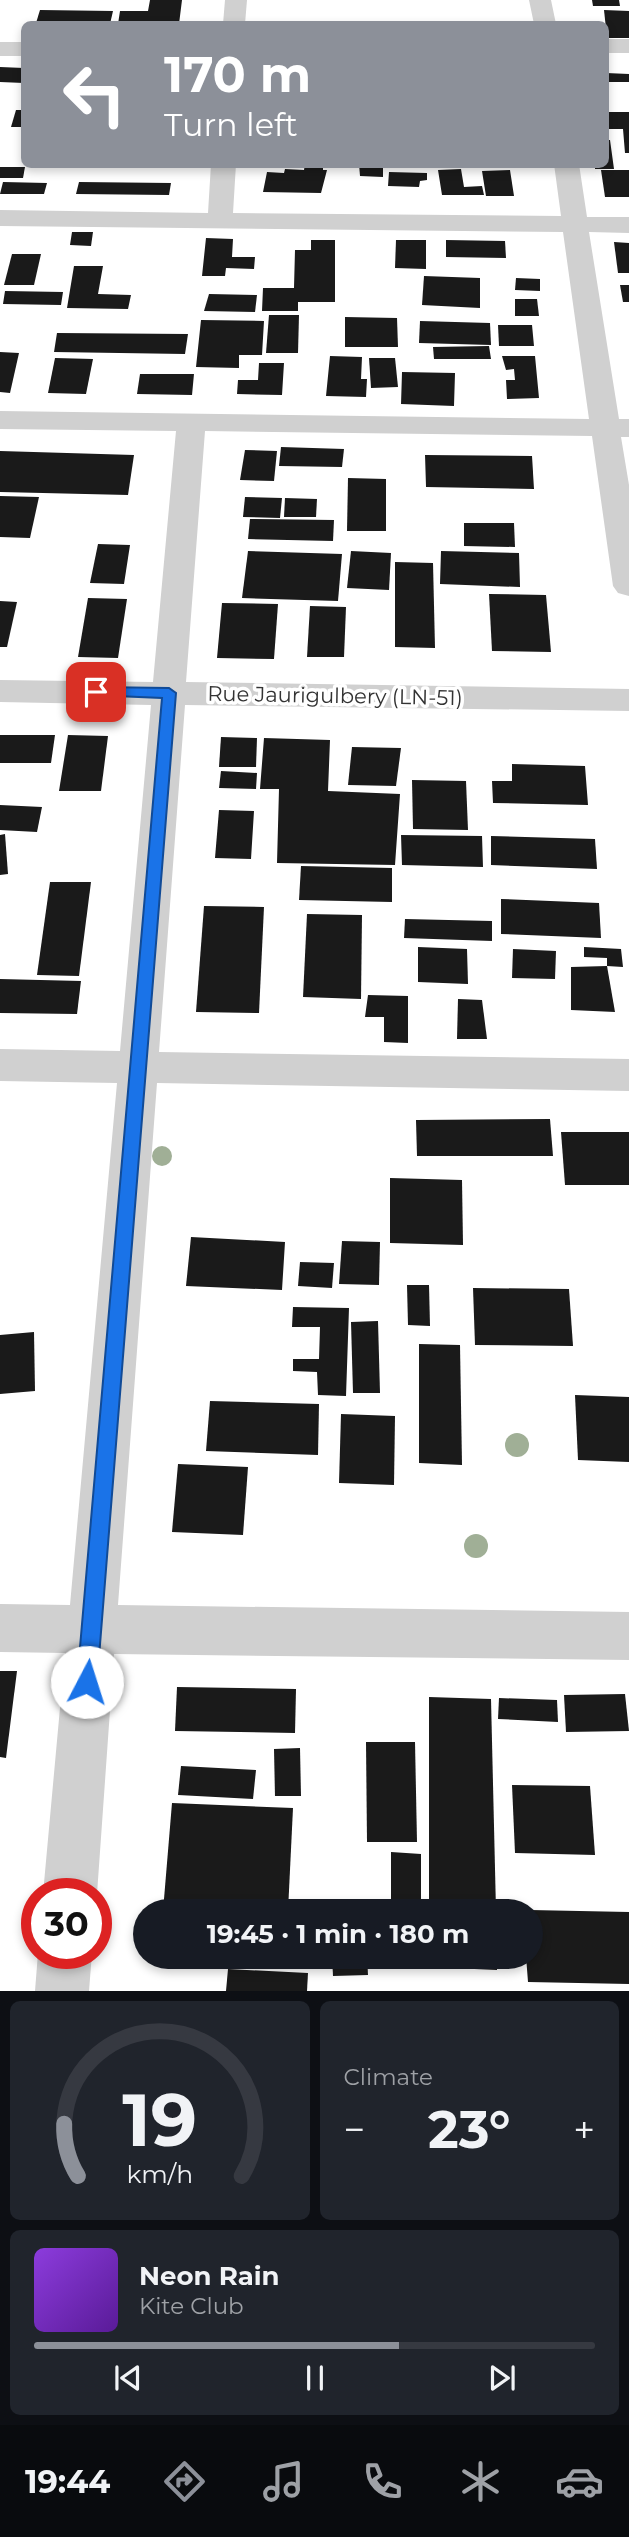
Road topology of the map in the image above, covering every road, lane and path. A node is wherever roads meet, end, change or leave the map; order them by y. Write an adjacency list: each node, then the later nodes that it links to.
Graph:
1 (236, 0): 3 (street)
2 (540, 0): 4 (street)
3 (234, 21)
4 (544, 21)
5 (609, 46): 6 (street)
6 (629, 46)
7 (0, 49): 8 (street)
8 (21, 49)
9 (224, 168): 12 (street)
10 (567, 168): 13 (street)
11 (0, 218): 12 (street)
12 (220, 221): 13 (street)
13 (575, 224): 14 (street); 17 (street)
14 (629, 225)
15 (0, 421): 16 (street)
16 (191, 423): 17 (street); 20 (street)
17 (617, 428): 18 (street)
18 (629, 586)
19 (0, 691): 20 (street, Rue Jaurigulbery (LN-51))
20 (169, 693): 21 (street, Rue Jaurigulbery (LN-51)); 23 (street)
21 (629, 700)
22 (0, 1065): 23 (street)
23 (138, 1067): 24 (street); 26 (street)
24 (629, 1076)
25 (0, 1628): 26 (street)
26 (91, 1630): 27 (street); 28 (street)
27 (629, 1636)
28 (71, 1878)
29 (64, 1969): 30 (street)
30 (62, 1991)

